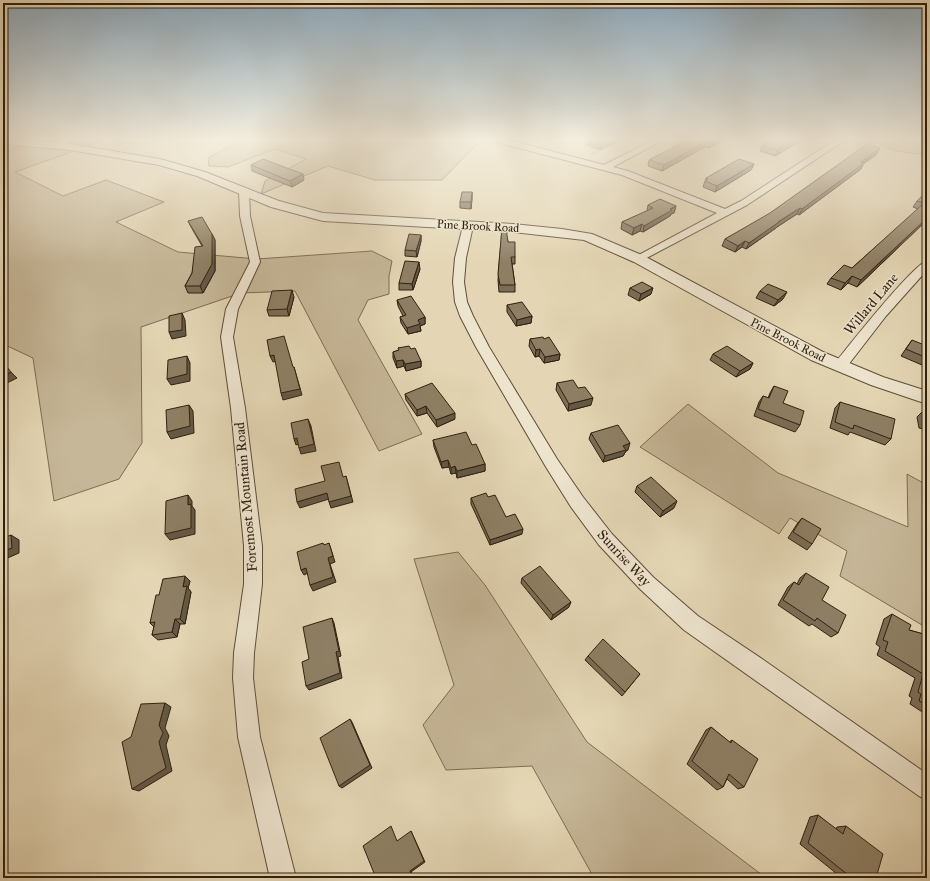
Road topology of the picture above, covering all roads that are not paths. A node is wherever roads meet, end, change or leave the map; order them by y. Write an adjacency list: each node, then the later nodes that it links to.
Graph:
1 (219, 181): 4 (street, Pine Brook Road)
2 (648, 181): 5 (street)
3 (778, 181): 5 (street)
4 (244, 191): 6 (street, Pine Brook Road); 12 (street, Foremost Mountain Road)
5 (725, 213): 7 (street)
6 (468, 226): 7 (street, Pine Brook Road); 11 (street, Sunrise Way)
7 (639, 259): 9 (street, Pine Brook Road)
8 (927, 264): 9 (street, Willard Lane)
9 (840, 366): 10 (street, Pine Brook Road)
10 (927, 398)
11 (927, 788)
12 (283, 878)

